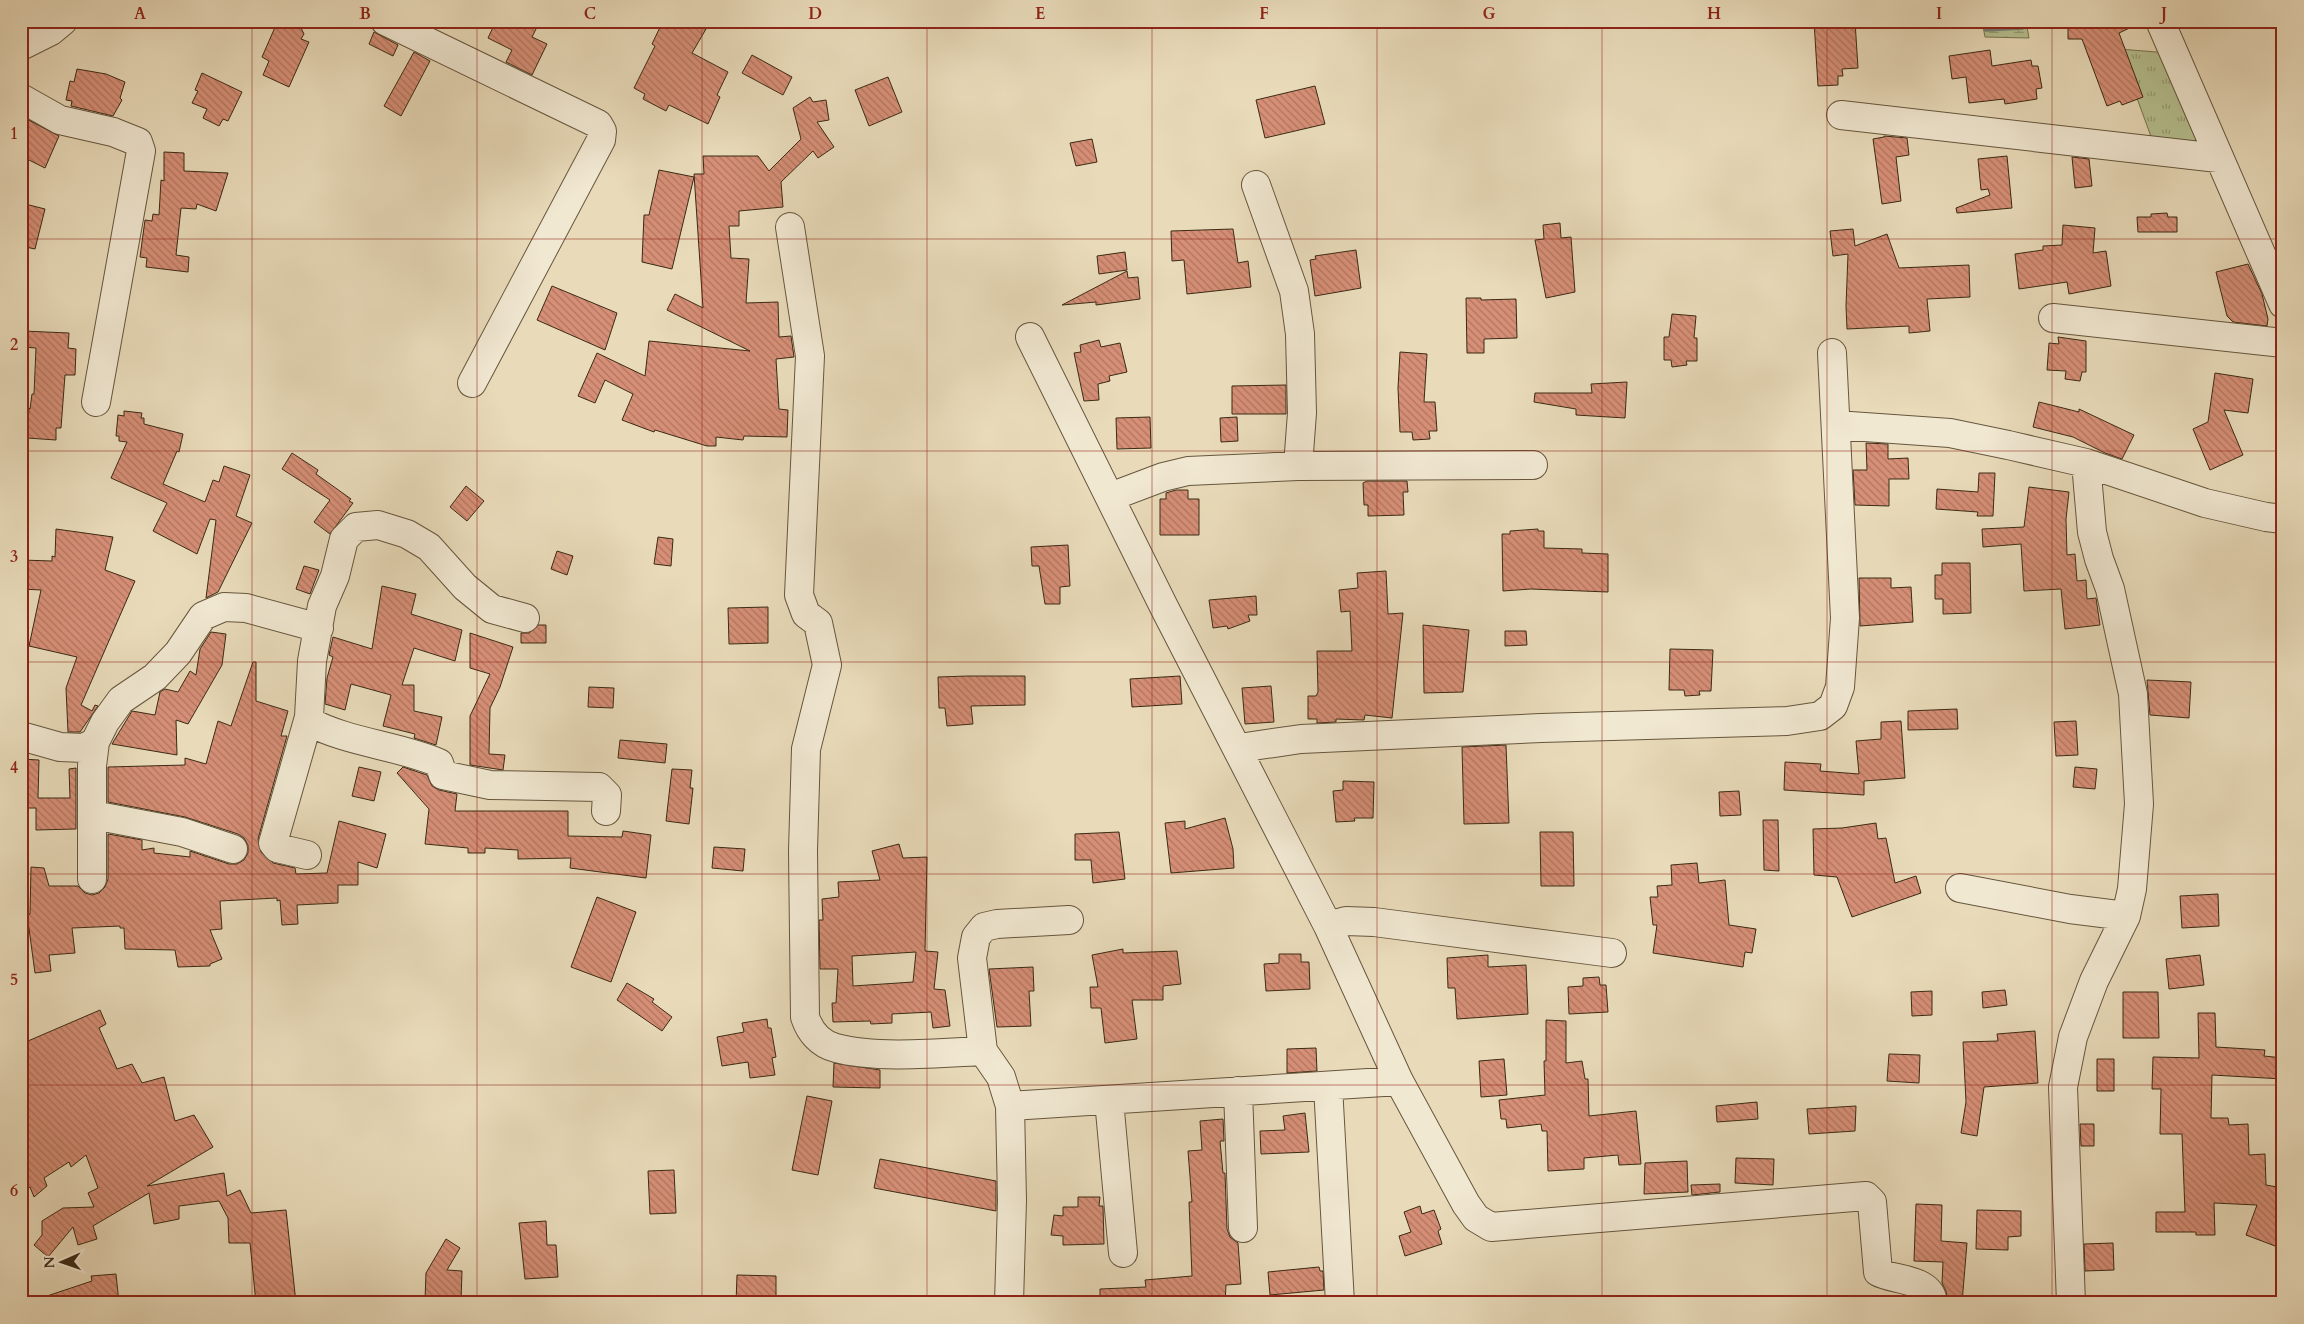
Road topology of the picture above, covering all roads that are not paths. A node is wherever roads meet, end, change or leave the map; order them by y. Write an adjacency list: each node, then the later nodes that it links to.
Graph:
1 (63, 21): 4 (street)
2 (385, 21): 15 (street)
3 (2160, 21): 7 (street)
4 (21, 46)
5 (21, 98): 16 (street)
6 (1841, 115): 7 (street)
7 (2218, 158): 10 (street)
8 (1256, 185): 20 (street)
9 (790, 227): 39 (street)
10 (2283, 304)
11 (2053, 318): 13 (street)
12 (1030, 337): 21 (street)
13 (2283, 343)
14 (1832, 353): 17 (street)
15 (472, 383)
16 (96, 402)
17 (1836, 425): 18 (street); 28 (street)
18 (2086, 463): 22 (street); 35 (street)
19 (1533, 465): 20 (street)
20 (1298, 466): 21 (street)
21 (1110, 497): 28 (street)
22 (2283, 519)
23 (525, 618): 24 (street)
24 (319, 628): 25 (street); 27 (street)
25 (308, 721): 29 (street); 32 (street)
26 (21, 736): 27 (street)
27 (95, 742): 30 (street)
28 (1239, 748): 37 (street)
29 (606, 811)
30 (92, 816): 31 (street); 33 (street)
31 (234, 849)
32 (307, 855)
33 (92, 879)
34 (1960, 888): 35 (street)
35 (2126, 916): 50 (street)
36 (1068, 920): 39 (street)
37 (1328, 926): 38 (street); 40 (street)
38 (1612, 953)
39 (983, 1051): 44 (street)
40 (1399, 1081): 41 (street); 49 (street)
41 (1328, 1086): 42 (street); 48 (street)
42 (1238, 1091): 43 (street); 45 (street)
43 (1109, 1100): 44 (street); 46 (street)
44 (1010, 1106): 47 (street)
45 (1243, 1228)
46 (1123, 1253)
47 (1009, 1303)
48 (1340, 1303)
49 (1933, 1303)
50 (2071, 1303)

